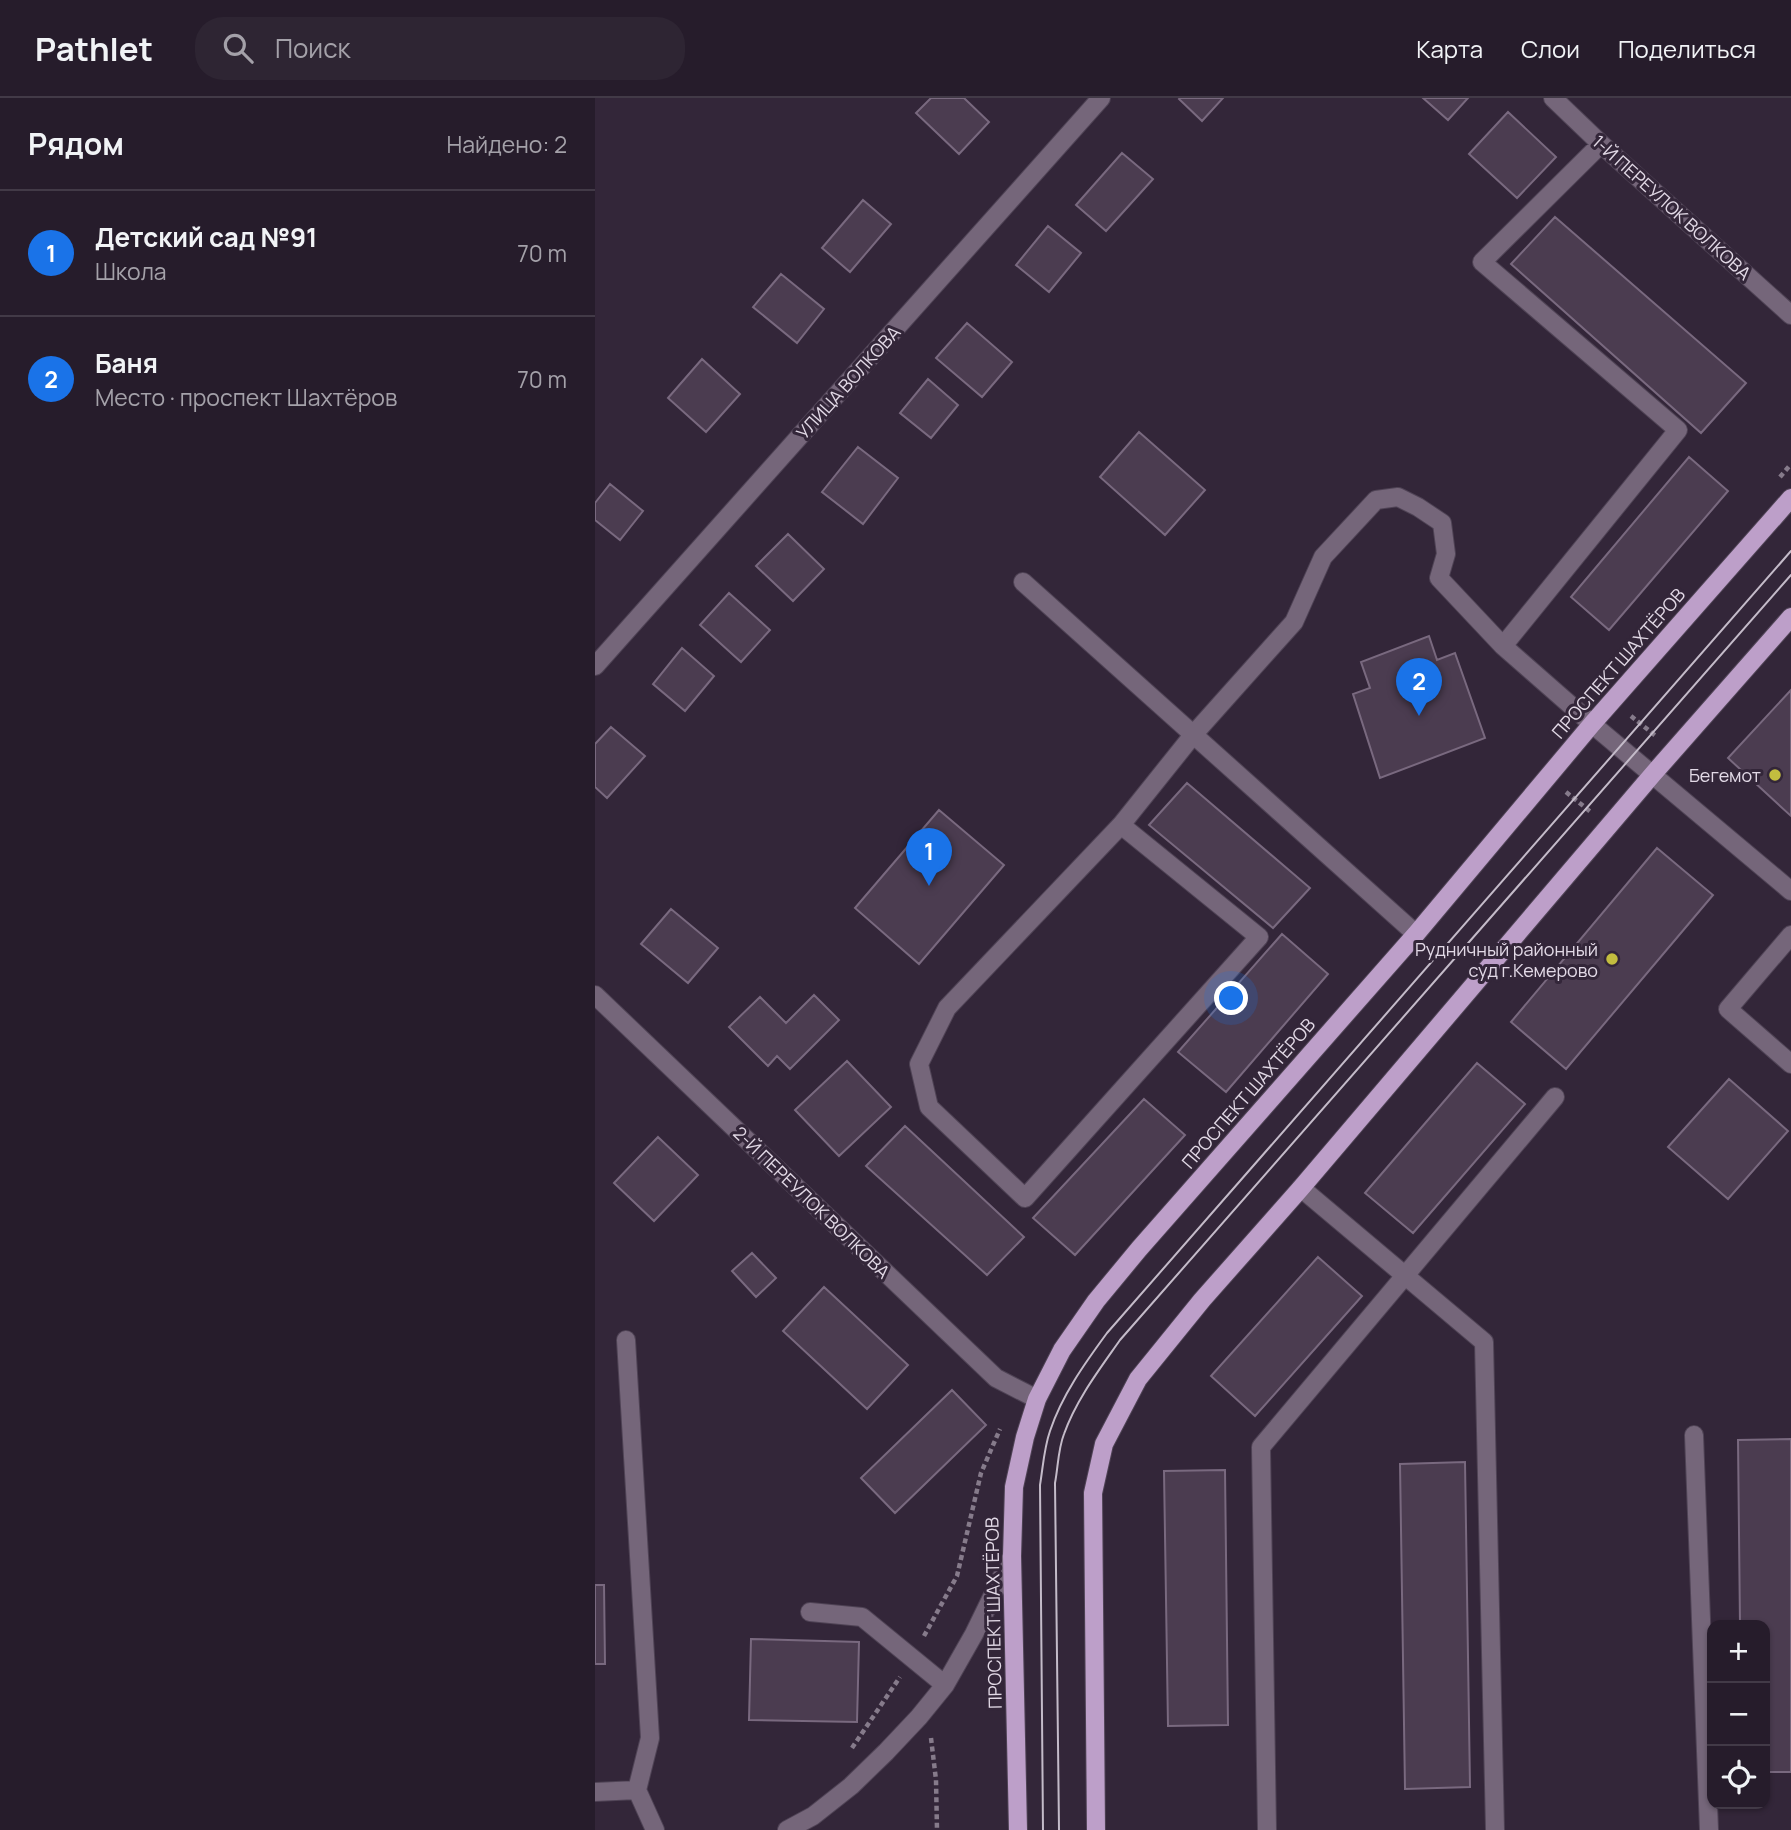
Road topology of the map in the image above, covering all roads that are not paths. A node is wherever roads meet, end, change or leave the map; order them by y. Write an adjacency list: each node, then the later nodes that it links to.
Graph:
1 (1101, 98): 9 (street, УЛИЦА ВОЛКОВА)
2 (1553, 98): 3 (street, 1-Й ПЕРЕУЛОК ВОЛКОВА)
3 (1601, 144): 4 (street, 1-Й ПЕРЕУЛОК ВОЛКОВА); 8 (street)
4 (1791, 316)
5 (1791, 498): 10 (main road, ПРОСПЕКТ ШАХТЁРОВ)
6 (1023, 582): 11 (street)
7 (1791, 617): 12 (main road)
8 (1503, 646): 10 (street); 11 (street)
9 (595, 666)
10 (1592, 724): 12 (street); 15 (main road, ПРОСПЕКТ ШАХТЁРОВ)
11 (1193, 735): 13 (street); 15 (street)
12 (1653, 775): 14 (street); 20 (main road)
13 (1121, 825): 13 (street)
14 (1791, 891)
15 (1416, 934): 23 (main road, ПРОСПЕКТ ШАХТЁРОВ)
16 (1791, 935): 18 (street)
17 (595, 995): 23 (street, 2-Й ПЕРЕУЛОК ВОЛКОВА)
18 (1791, 1064)
19 (1555, 1097): 21 (street)
20 (1301, 1188): 21 (street); 33 (main road)
21 (1405, 1276): 34 (street); 35 (street)
22 (626, 1340): 28 (street)
23 (1037, 1399): 25 (main road, ПРОСПЕКТ ШАХТЁРОВ)
24 (1693, 1435): 36 (street)
25 (1012, 1556): 27 (street); 32 (main road, ПРОСПЕКТ ШАХТЁРОВ)
26 (810, 1612): 27 (street)
27 (945, 1685): 30 (street)
28 (638, 1790): 29 (street); 31 (street)
29 (595, 1792)
30 (790, 1829)
31 (655, 1830)
32 (1018, 1830)
33 (1096, 1830)
34 (1267, 1830)
35 (1495, 1830)
36 (1709, 1830)

